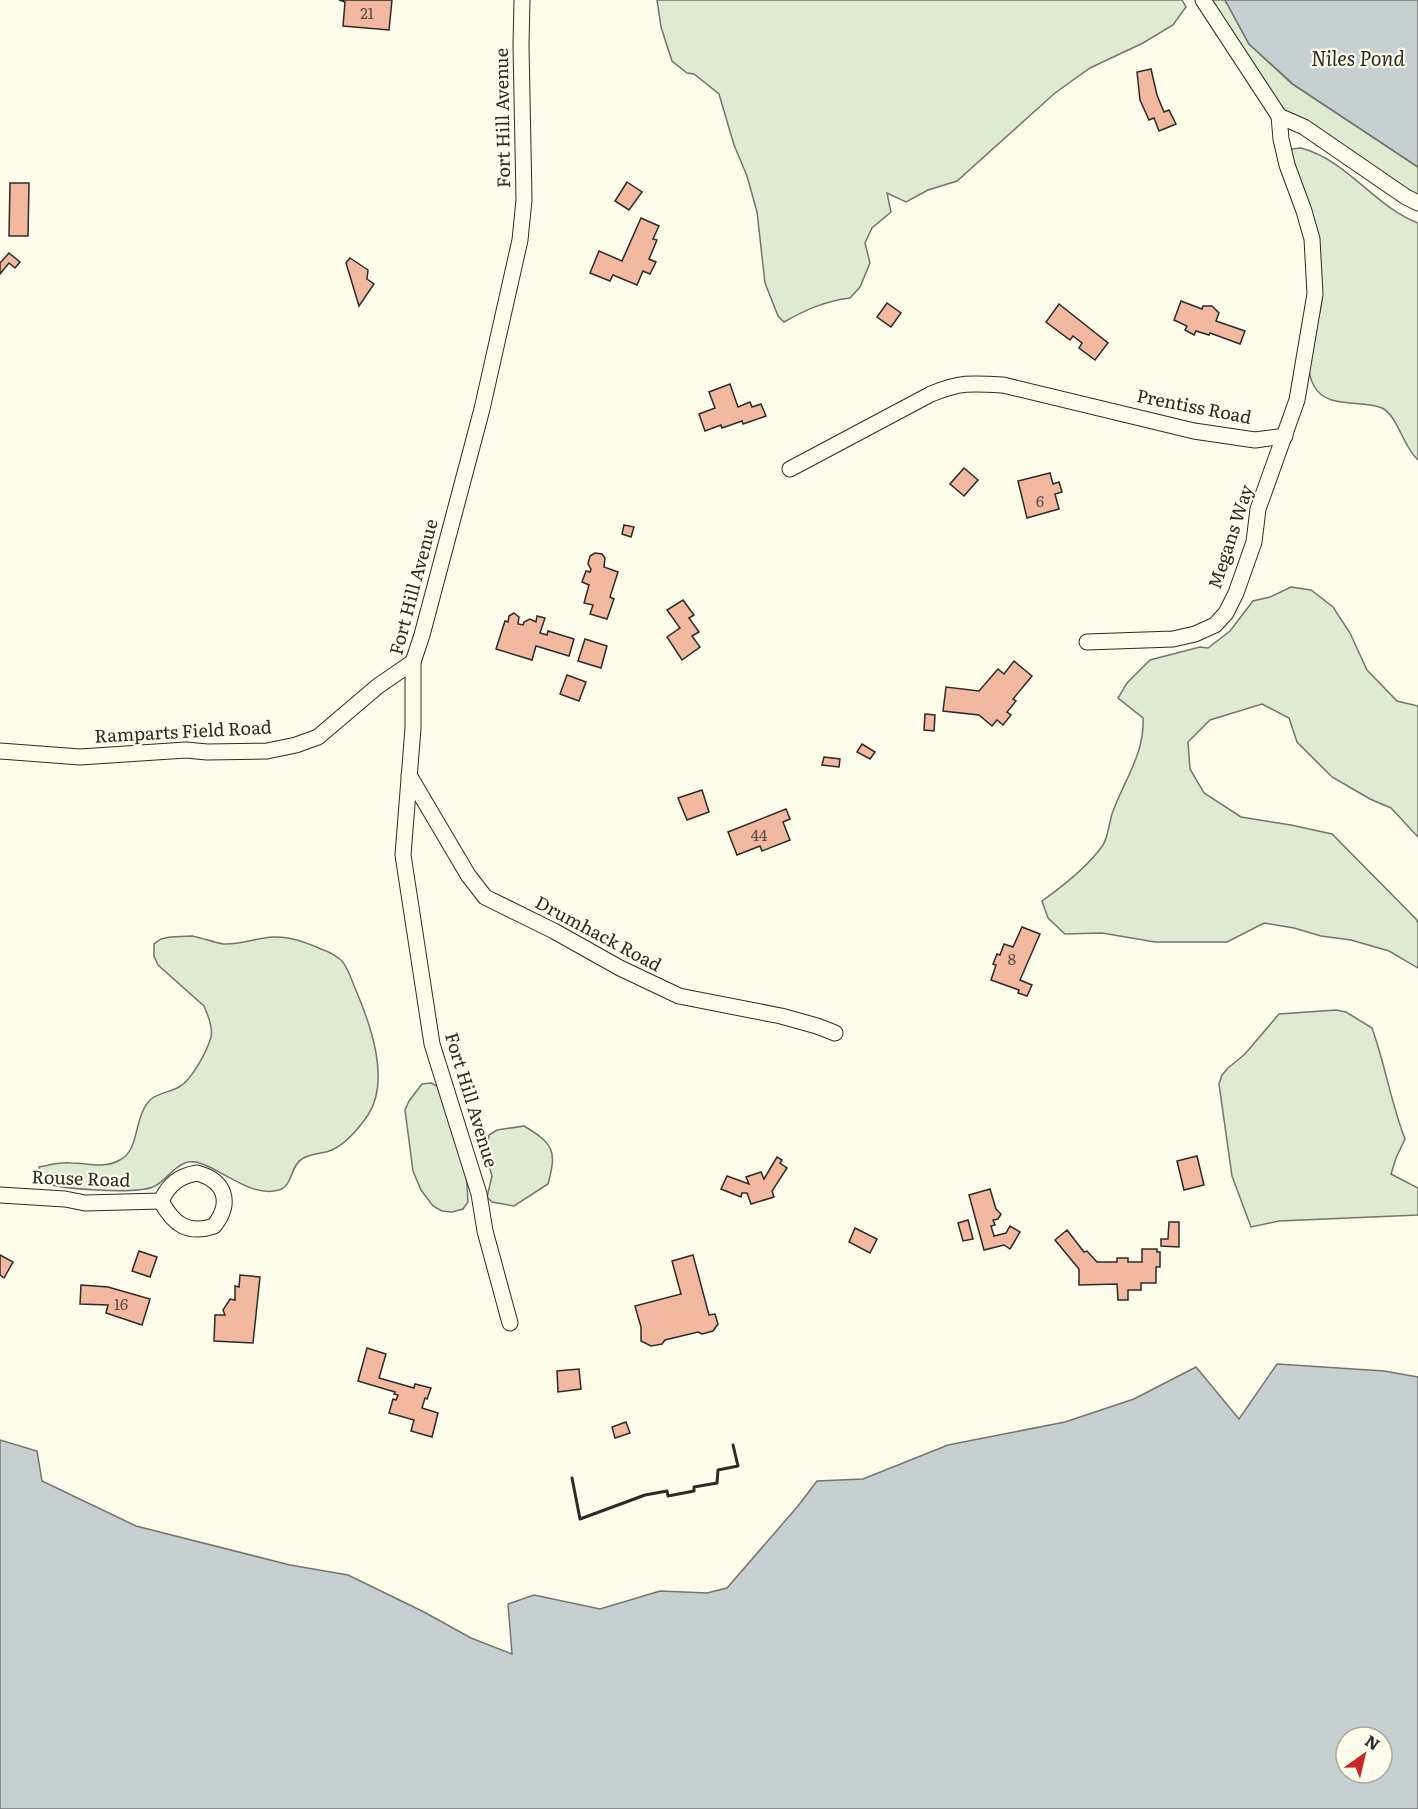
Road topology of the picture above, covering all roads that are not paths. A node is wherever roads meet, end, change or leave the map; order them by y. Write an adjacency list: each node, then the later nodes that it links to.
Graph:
1 (522, 0): 8 (street, Fort Hill Avenue)
2 (1203, 0): 3 (street)
3 (1279, 116): 4 (street); 5 (street)
4 (1418, 202)
5 (1284, 436): 6 (street, Prentiss Road); 7 (street, Megans Way)
6 (790, 469)
7 (1087, 642)
8 (413, 662): 9 (street, Ramparts Field Road); 10 (street, Fort Hill Avenue)
9 (0, 751)
10 (409, 775): 11 (street, Drumhack Road); 14 (street, Fort Hill Avenue)
11 (835, 1033)
12 (0, 1195): 13 (street, Rouse Road)
13 (161, 1201)
14 (510, 1323)

